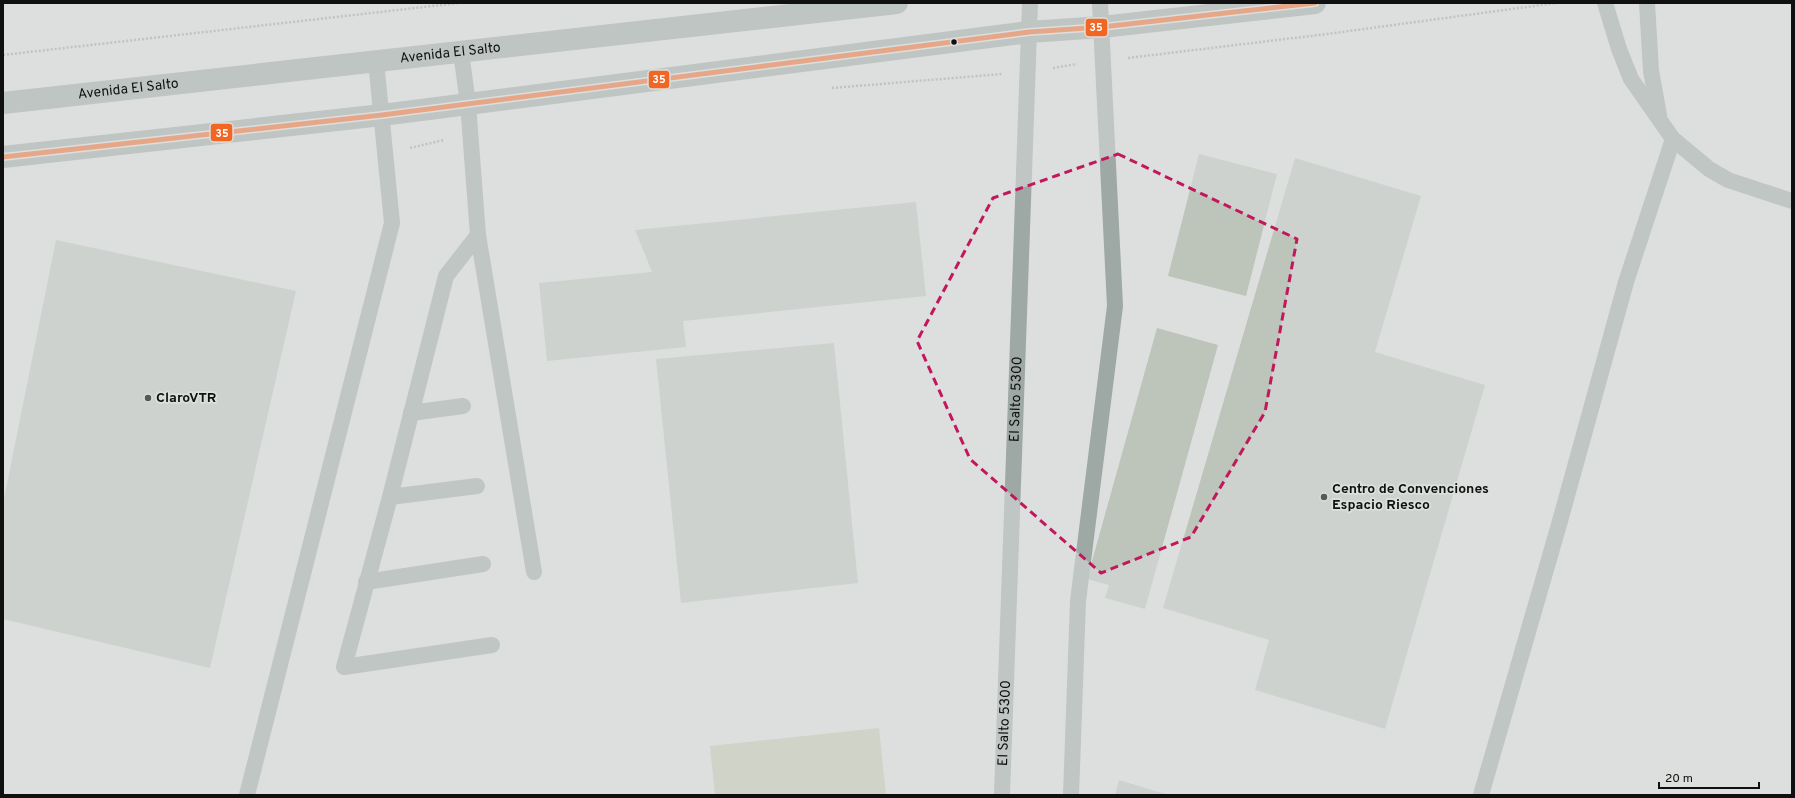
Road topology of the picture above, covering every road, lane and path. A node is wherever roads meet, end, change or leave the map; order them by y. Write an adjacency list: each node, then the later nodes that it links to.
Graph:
1 (459, 3): 12 (path)
2 (897, 3): 11 (main road, Avenida El Salto)
3 (1030, 3): 10 (lane, El Salto 5300)
4 (1100, 3): 9 (lane)
5 (1315, 3): 9 (main road)
6 (1556, 3): 13 (path)
7 (1605, 3): 20 (lane)
8 (1647, 3): 20 (lane)
9 (1102, 27): 10 (main road); 13 (lane)
10 (1029, 32): 15 (lane, El Salto 5300); 18 (main road)
11 (461, 52): 14 (main road, Avenida El Salto); 18 (lane)
12 (3, 55)
13 (1104, 60): 15 (path); 37 (lane)
14 (376, 61): 17 (main road, Avenida El Salto); 19 (lane)
15 (1027, 72): 16 (path); 36 (lane, El Salto 5300)
16 (825, 89)
17 (3, 103)
18 (468, 104): 19 (main road); 21 (lane)
19 (382, 115): 23 (lane); 24 (main road)
20 (1660, 121): 22 (lane)
21 (470, 135): 23 (path); 26 (lane)
22 (1674, 139): 25 (lane); 38 (lane)
23 (385, 153): 35 (lane)
24 (3, 157)
25 (1792, 201)
26 (478, 235): 28 (lane); 32 (lane)
27 (463, 406): 28 (lane)
28 (411, 414): 30 (lane)
29 (477, 486): 30 (lane)
30 (390, 497): 33 (lane)
31 (483, 564): 33 (lane)
32 (534, 572)
33 (366, 582): 34 (lane)
34 (492, 645)
35 (247, 795)
36 (1002, 795)
37 (1071, 795)
38 (1481, 795)

